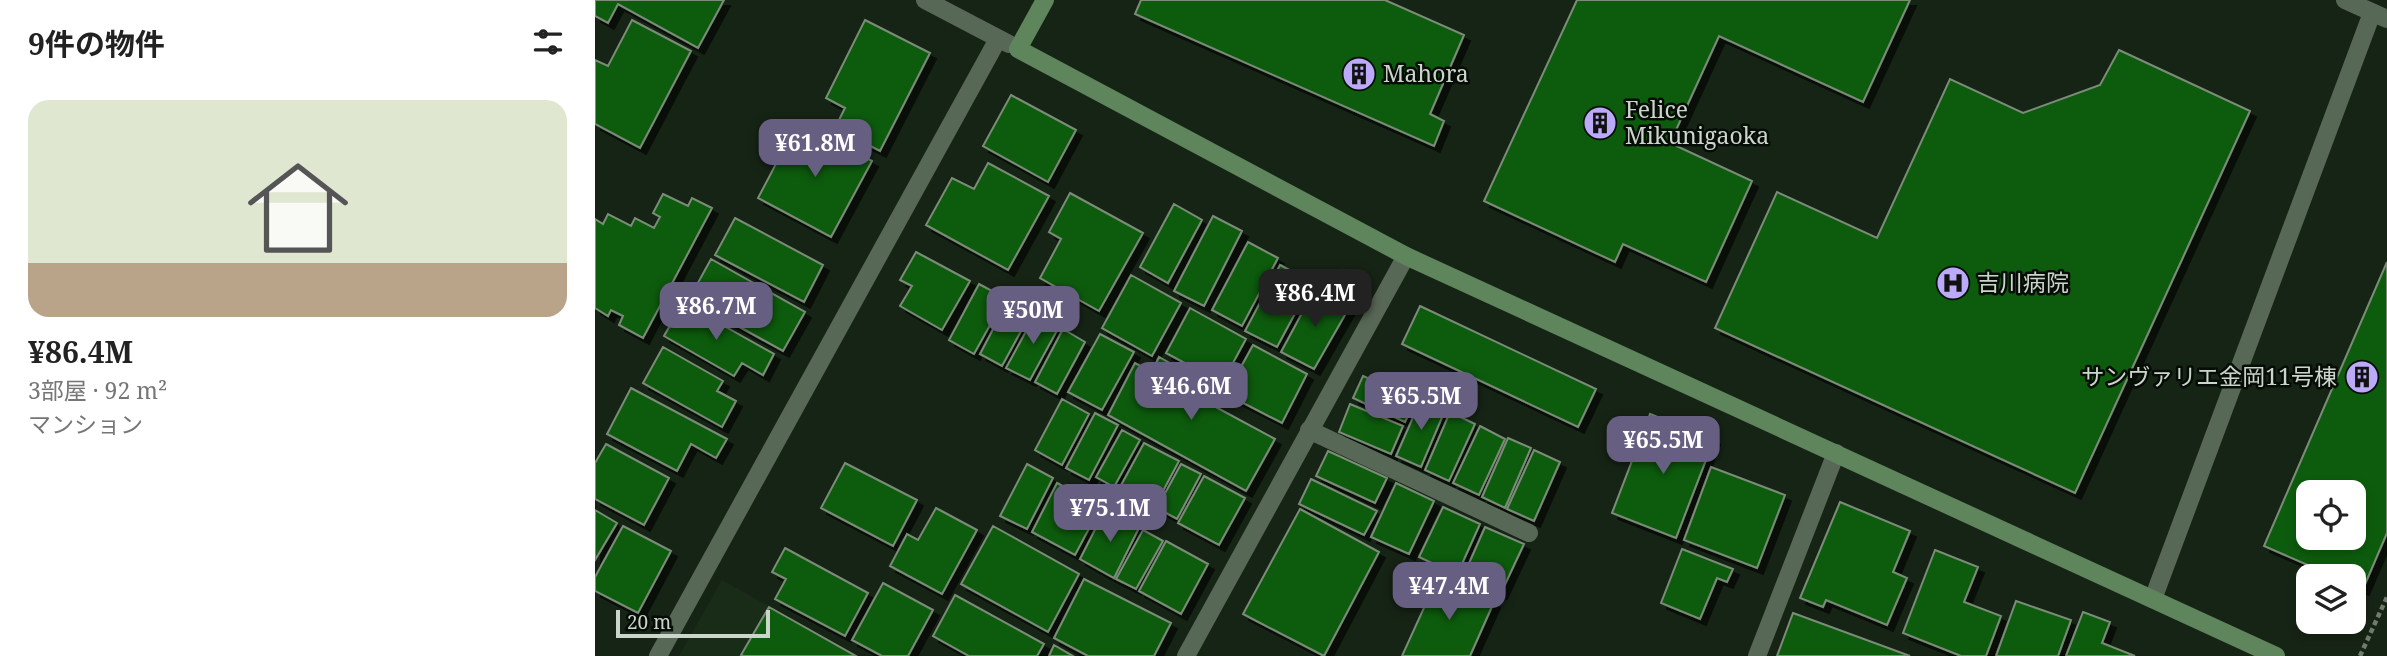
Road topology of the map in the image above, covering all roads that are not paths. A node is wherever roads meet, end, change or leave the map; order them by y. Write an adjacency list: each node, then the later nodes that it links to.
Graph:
1 (925, 0): 5 (street)
2 (1045, 0): 6 (street)
3 (2345, 0): 4 (street)
4 (2379, 16): 11 (street)
5 (998, 39): 6 (street); 13 (street)
6 (1018, 49): 7 (street)
7 (1406, 256): 8 (street); 9 (street)
8 (1310, 430): 10 (street); 14 (street)
9 (1836, 453): 11 (street); 15 (street)
10 (1529, 533)
11 (2153, 599): 12 (street)
12 (2245, 650): 16 (street)
13 (658, 656)
14 (1186, 656)
15 (1757, 656)
16 (2276, 656)

